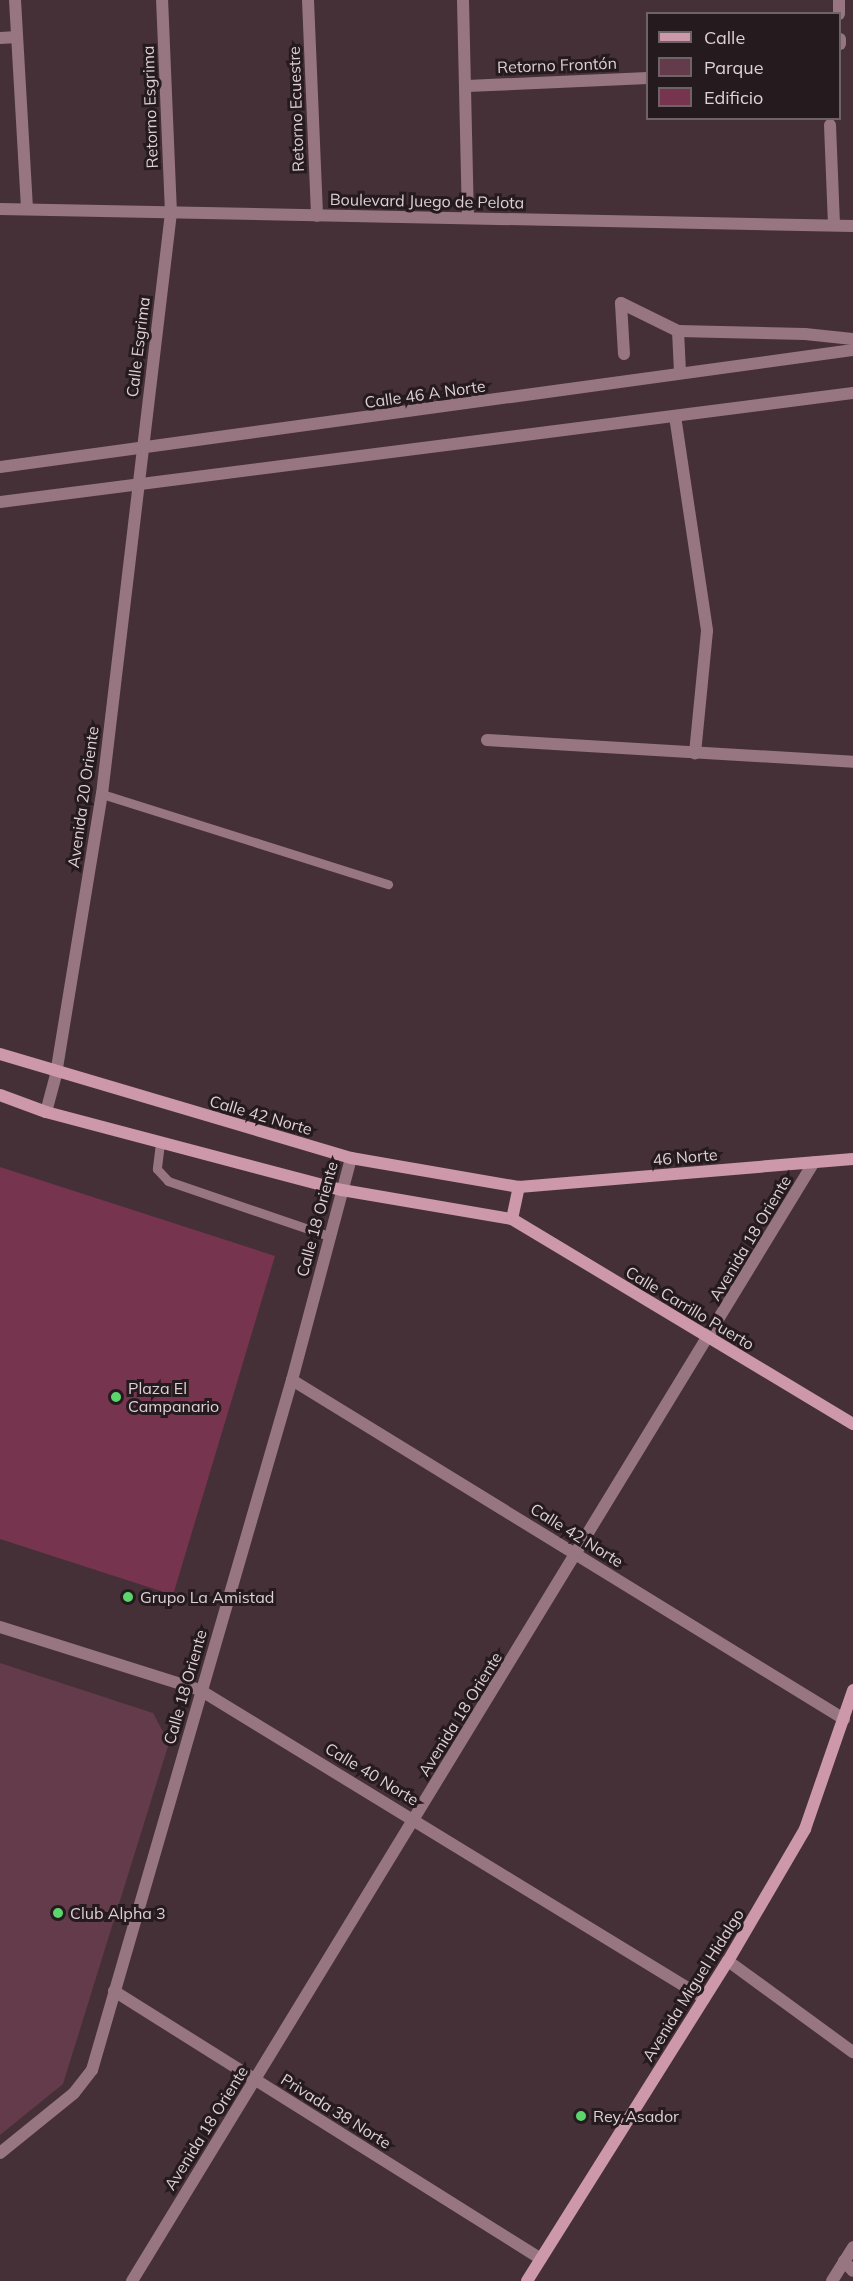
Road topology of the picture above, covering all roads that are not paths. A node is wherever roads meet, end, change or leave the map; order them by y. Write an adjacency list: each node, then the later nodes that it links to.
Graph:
1 (15, 0): 5 (street)
2 (162, 0): 12 (street, Retorno Esgrima)
3 (308, 0): 13 (street, Retorno Ecuestre)
4 (463, 0): 8 (street)
5 (17, 37): 6 (street); 11 (street)
6 (0, 38)
7 (646, 78): 8 (street, Retorno Frontón)
8 (467, 86): 14 (street)
9 (830, 125): 15 (street)
10 (0, 209): 11 (street, Boulevard Juego de Pelota)
11 (27, 209): 12 (street, Boulevard Juego de Pelota)
12 (171, 213): 13 (street, Boulevard Juego de Pelota); 24 (street, Calle Esgrima)
13 (316, 216): 14 (street, Boulevard Juego de Pelota)
14 (468, 217): 15 (street, Boulevard Juego de Pelota)
15 (834, 225): 16 (street, Boulevard Juego de Pelota)
16 (853, 226)
17 (678, 331): 18 (street); 20 (street); 21 (street)
18 (853, 339)
19 (853, 350): 21 (street, Calle 46 A Norte)
20 (624, 354)
21 (680, 372): 24 (street, Calle 46 A Norte)
22 (853, 393): 23 (street)
23 (675, 416): 26 (street); 29 (street)
24 (143, 449): 25 (street, Calle 46 A Norte); 26 (street, Calle Esgrima)
25 (0, 467)
26 (139, 485): 27 (street); 31 (street, Avenida 20 Oriente)
27 (0, 502)
28 (487, 740): 29 (street)
29 (696, 753): 30 (street)
30 (853, 762)
31 (102, 794): 32 (lane); 34 (street, Avenida 20 Oriente)
32 (388, 884)
33 (0, 1054): 34 (main road, Calle 42 Norte)
34 (56, 1074): 36 (street, Avenida 20 Oriente); 38 (main road, Calle 42 Norte)
35 (0, 1095): 36 (main road)
36 (46, 1112): 37 (main road)
37 (160, 1143): 42 (main road); 44 (lane)
38 (351, 1158): 41 (main road, Calle 42 Norte); 42 (street, Calle 18 Oriente)
39 (853, 1159): 40 (main road, 46 Norte)
40 (814, 1162): 41 (main road, 46 Norte); 45 (street, Avenida 18 Oriente)
41 (519, 1187): 43 (main road)
42 (342, 1190): 43 (main road); 44 (street, Calle 18 Oriente)
43 (512, 1219): 45 (main road, Calle Carrillo Puerto)
44 (329, 1236): 46 (street, Calle 18 Oriente)
45 (709, 1339): 47 (main road, Calle Carrillo Puerto); 48 (street, Avenida 18 Oriente)
46 (292, 1380): 48 (street, Calle 42 Norte); 50 (street, Calle 18 Oriente)
47 (853, 1424)
48 (578, 1555): 52 (street, Calle 42 Norte); 53 (street, Avenida 18 Oriente)
49 (0, 1627): 50 (street, Calle 40 Norte)
50 (200, 1690): 53 (street, Calle 40 Norte); 55 (street, Calle 18 Oriente)
51 (853, 1690): 52 (main road, Avenida Miguel Hidalgo)
52 (844, 1719): 54 (main road, Avenida Miguel Hidalgo)
53 (416, 1819): 56 (street, Calle 40 Norte); 58 (street, Avenida 18 Oriente)
54 (728, 1961): 56 (main road, Avenida Miguel Hidalgo); 57 (street)
55 (114, 1991): 58 (street, Privada 38 Norte); 59 (street, Calle 18 Oriente)
56 (704, 1998): 61 (main road, Avenida Miguel Hidalgo)
57 (853, 2052)
58 (255, 2080): 61 (street, Privada 38 Norte); 63 (street, Avenida 18 Oriente)
59 (0, 2152)
60 (853, 2247): 62 (street)
61 (541, 2259): 64 (main road, Avenida Miguel Hidalgo)
62 (849, 2266): 65 (street)
63 (132, 2281)
64 (527, 2281)
65 (832, 2281)

